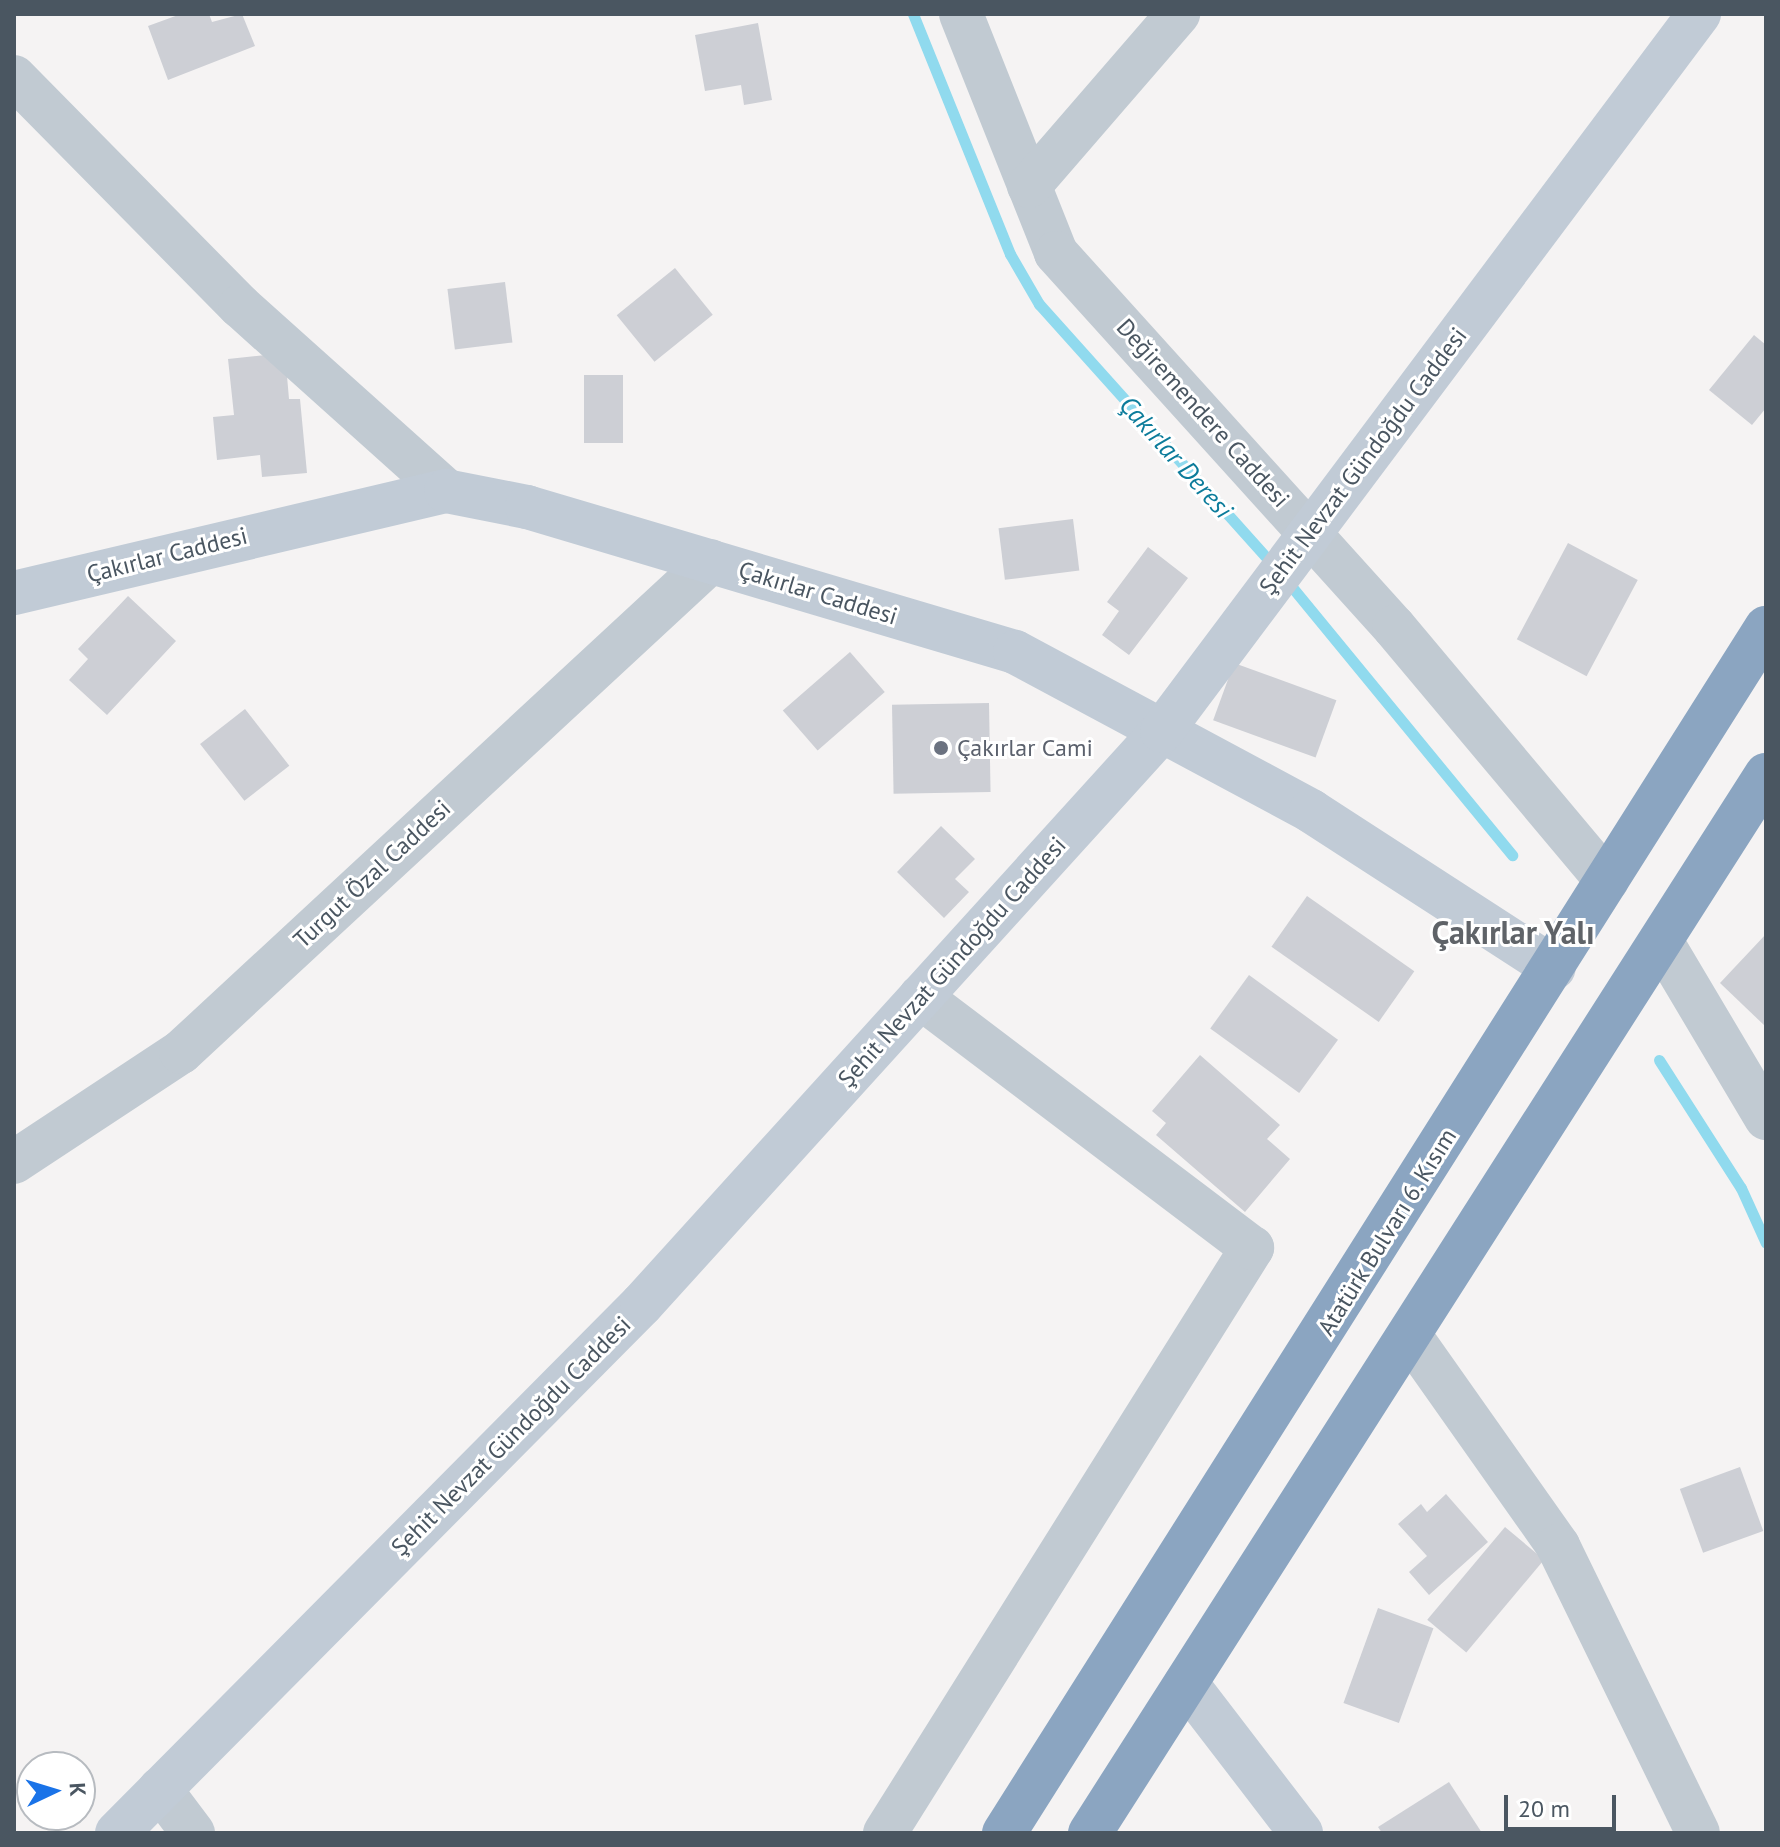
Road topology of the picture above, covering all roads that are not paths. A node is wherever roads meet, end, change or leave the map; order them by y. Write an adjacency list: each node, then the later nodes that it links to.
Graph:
1 (961, 14): 5 (street, Değiremendere Caddesi)
2 (1178, 14): 5 (street)
3 (1699, 14): 7 (street, Şehit Nevzat Gündoğdu Caddesi)
4 (14, 77): 6 (street)
5 (1029, 186): 7 (street, Değiremendere Caddesi)
6 (446, 491): 8 (street, Çakırlar Caddesi); 9 (street, Çakırlar Caddesi)
7 (1303, 542): 11 (street, Şehit Nevzat Gündoğdu Caddesi); 13 (street, Değiremendere Caddesi)
8 (711, 561): 11 (street, Çakırlar Caddesi); 18 (street, Turgut Özal Caddesi)
9 (14, 593)
10 (1766, 628): 13 (highway, Atatürk Bulvarı 6. Kısım)
11 (1162, 731): 15 (street, Çakırlar Caddesi); 16 (street, Şehit Nevzat Gündoğdu Caddesi)
12 (1766, 775): 14 (highway)
13 (1607, 881): 15 (highway, Atatürk Bulvarı 6. Kısım)
14 (1661, 941): 17 (street); 19 (highway)
15 (1554, 968): 25 (highway, Atatürk Bulvarı 6. Kısım)
16 (920, 997): 21 (street, Şehit Nevzat Gündoğdu Caddesi); 24 (street)
17 (1766, 1118)
18 (14, 1162)
19 (1410, 1336): 20 (highway); 28 (street)
20 (1186, 1683): 26 (highway); 27 (street)
21 (160, 1789): 22 (street, Şehit Nevzat Gündoğdu Caddesi); 23 (street)
22 (117, 1833)
23 (193, 1833)
24 (885, 1833)
25 (1004, 1833)
26 (1090, 1833)
27 (1301, 1833)
28 (1698, 1833)

